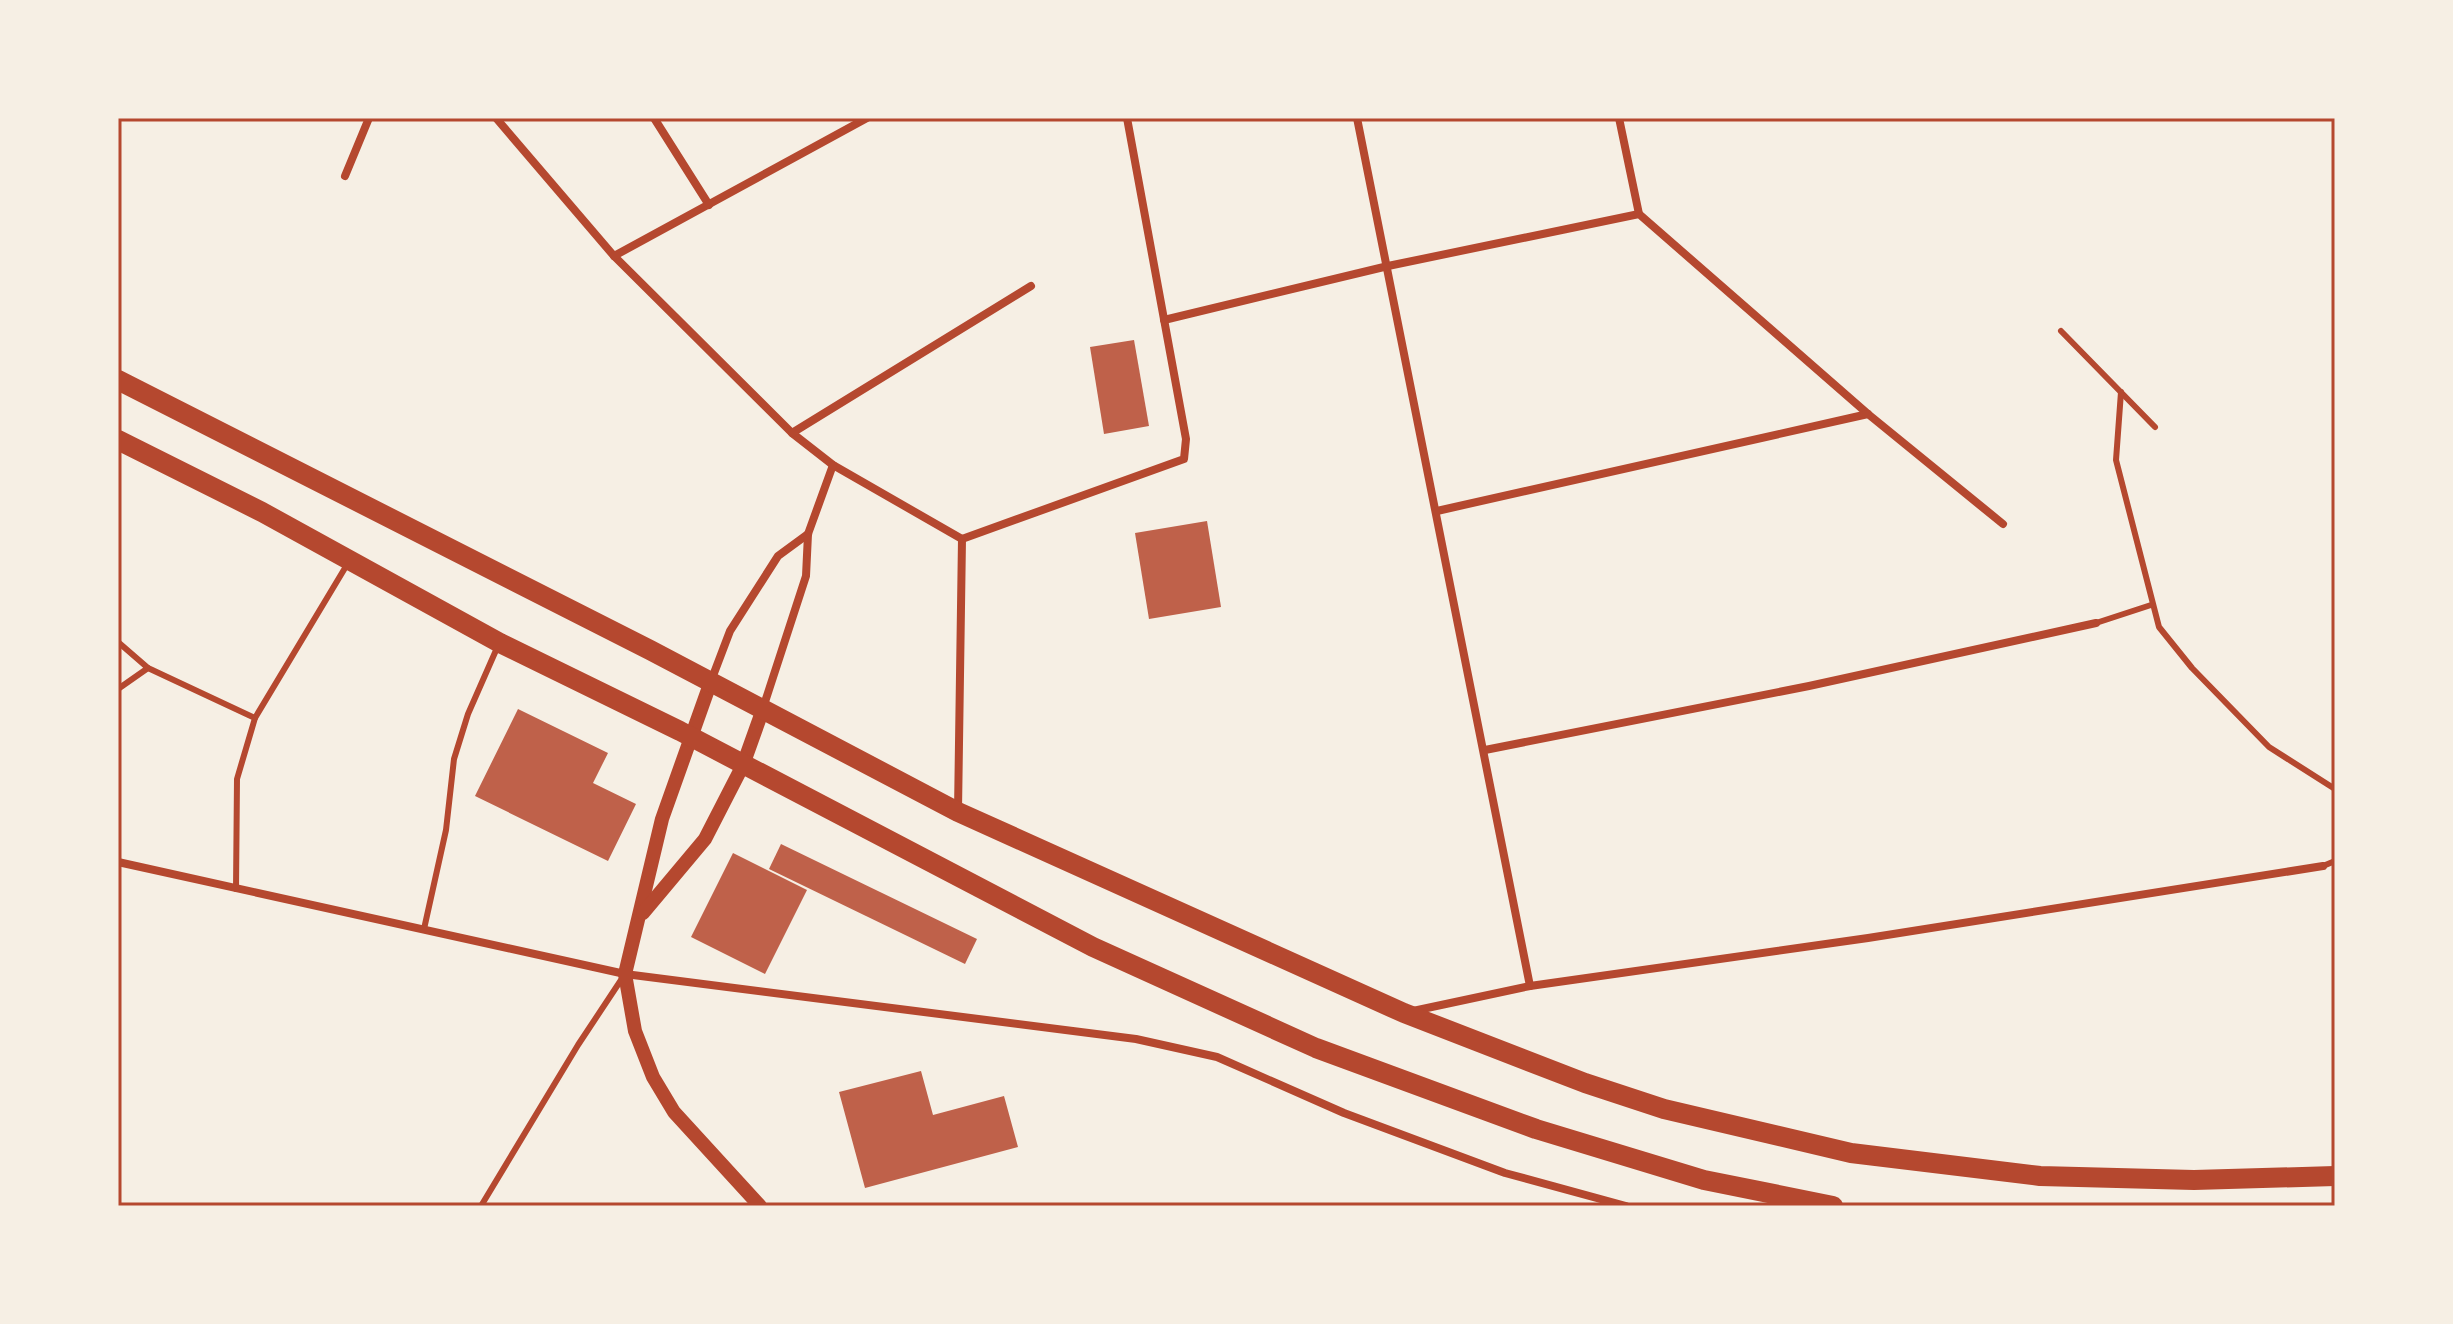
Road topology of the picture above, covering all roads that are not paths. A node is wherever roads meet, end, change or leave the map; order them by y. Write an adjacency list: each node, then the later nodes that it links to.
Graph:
1 (369, 118): 8 (street)
2 (496, 118): 11 (street)
3 (654, 118): 9 (street)
4 (867, 118): 9 (street)
5 (1127, 118): 14 (street)
6 (1357, 118): 12 (street)
7 (1619, 118): 10 (street)
8 (345, 176)
9 (709, 205): 11 (street)
10 (1639, 214): 12 (street); 18 (street)
11 (614, 256): 20 (street)
12 (1388, 266): 14 (street); 23 (street)
13 (1031, 286): 20 (street)
14 (1164, 320): 26 (street)
15 (2061, 331): 17 (lane)
16 (118, 380): 33 (main road)
17 (2121, 392): 19 (lane); 28 (lane)
18 (1868, 414): 23 (street); 24 (street)
19 (2155, 427)
20 (792, 433): 22 (street)
21 (118, 440): 27 (main road)
22 (833, 465): 25 (street); 26 (street)
23 (1437, 511): 38 (street)
24 (2003, 524)
25 (808, 534): 33 (street); 35 (street)
26 (962, 539): 41 (street)
27 (349, 560): 31 (main road); 36 (lane)
28 (2151, 605): 29 (lane); 40 (lane)
29 (2096, 623): 38 (street)
30 (118, 642): 32 (lane)
31 (500, 643): 37 (main road); 47 (lane)
32 (148, 668): 34 (lane); 36 (lane)
33 (710, 684): 35 (main road); 37 (street)
34 (118, 689)
35 (763, 709): 39 (street); 41 (main road)
36 (255, 718): 45 (lane)
37 (691, 738): 39 (main road); 46 (street)
38 (1485, 750): 49 (street)
39 (743, 765): 46 (street); 55 (main road)
40 (2335, 789)
41 (958, 812): 50 (main road)
42 (2335, 861): 44 (lane)
43 (118, 862): 45 (street)
44 (2323, 866): 49 (street)
45 (236, 889): 47 (street)
46 (640, 916): 48 (street)
47 (424, 929): 48 (street)
48 (625, 974): 52 (lane); 53 (street); 54 (street)
49 (1530, 986): 50 (street)
50 (1404, 1013): 51 (main road)
51 (2335, 1176)
52 (481, 1206)
53 (760, 1206)
54 (1626, 1206)
55 (1833, 1206)

